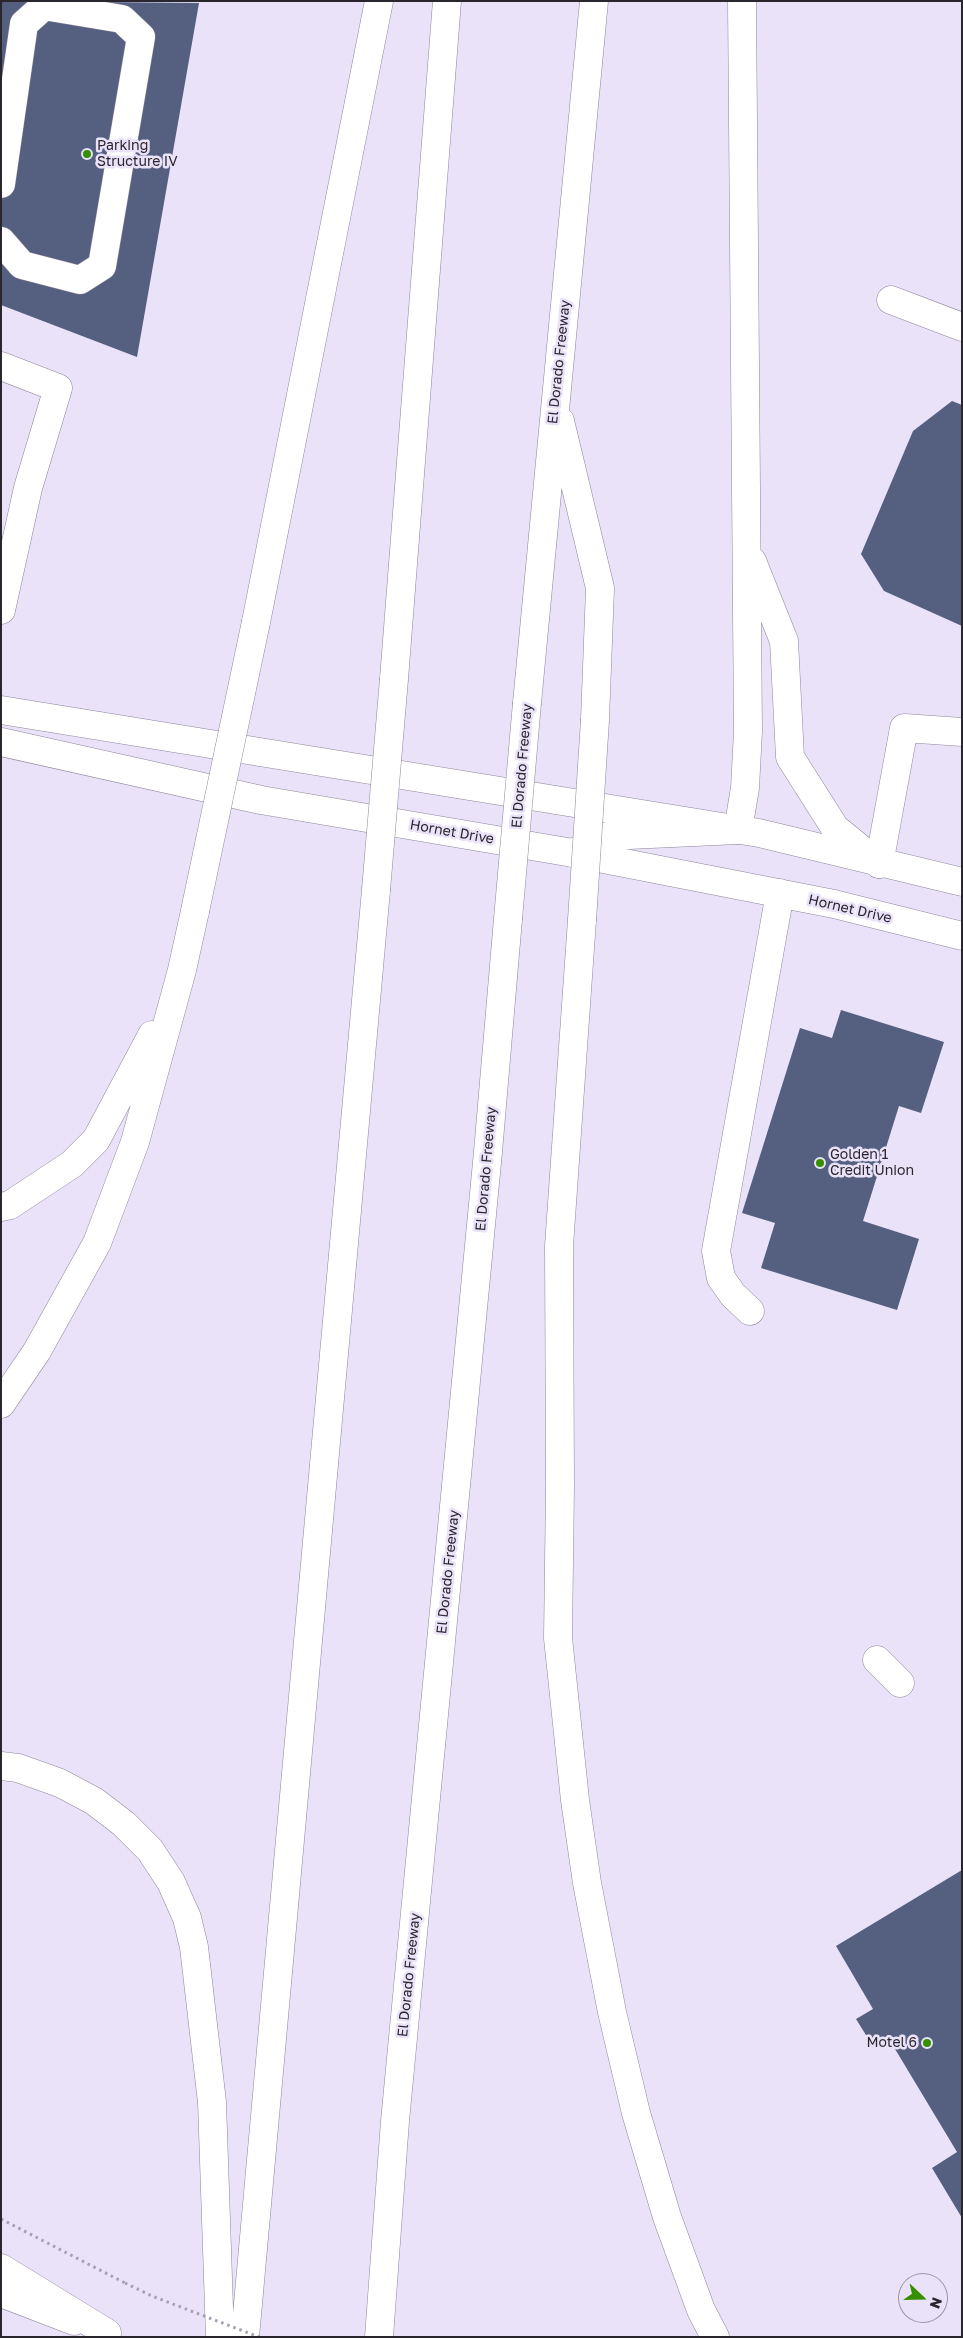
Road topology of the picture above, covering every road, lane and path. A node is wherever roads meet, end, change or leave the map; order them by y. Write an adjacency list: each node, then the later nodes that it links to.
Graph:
1 (379, 1): 23 (main road, bridge)
2 (447, 1): 35 (main road, bridge)
3 (594, 1): 11 (main road, El Dorado Freeway)
4 (742, 1): 12 (main road)
5 (6, 100): 6 (main road); 7 (main road)
6 (1, 184)
7 (1, 241)
8 (891, 300): 9 (main road)
9 (962, 327)
10 (1, 366): 13 (main road)
11 (555, 400): 37 (main road, El Dorado Freeway, bridge); 38 (main road, bridge)
12 (746, 546): 17 (main road); 19 (main road)
13 (1, 610)
14 (1, 710): 17 (main road)
15 (962, 732): 19 (main road)
16 (1, 742): 18 (main road, Hornet Drive)
17 (738, 830): 18 (main road); 19 (main road)
18 (573, 853): 21 (main road, Hornet Drive)
19 (879, 864): 20 (main road)
20 (962, 882)
21 (780, 894): 22 (main road, Hornet Drive); 25 (main road)
22 (962, 936)
23 (182, 970): 24 (main road); 26 (main road)
24 (1, 1207)
25 (750, 1311)
26 (1, 1404)
27 (877, 1660): 28 (main road)
28 (900, 1683)
29 (1, 1766): 34 (main road)
30 (1, 2219): 36 (path, bridge)
31 (1, 2268): 33 (main road)
32 (1, 2293): 33 (main road)
33 (112, 2335)
34 (220, 2337)
35 (245, 2337)
36 (259, 2337)
37 (379, 2337)
38 (715, 2337)

